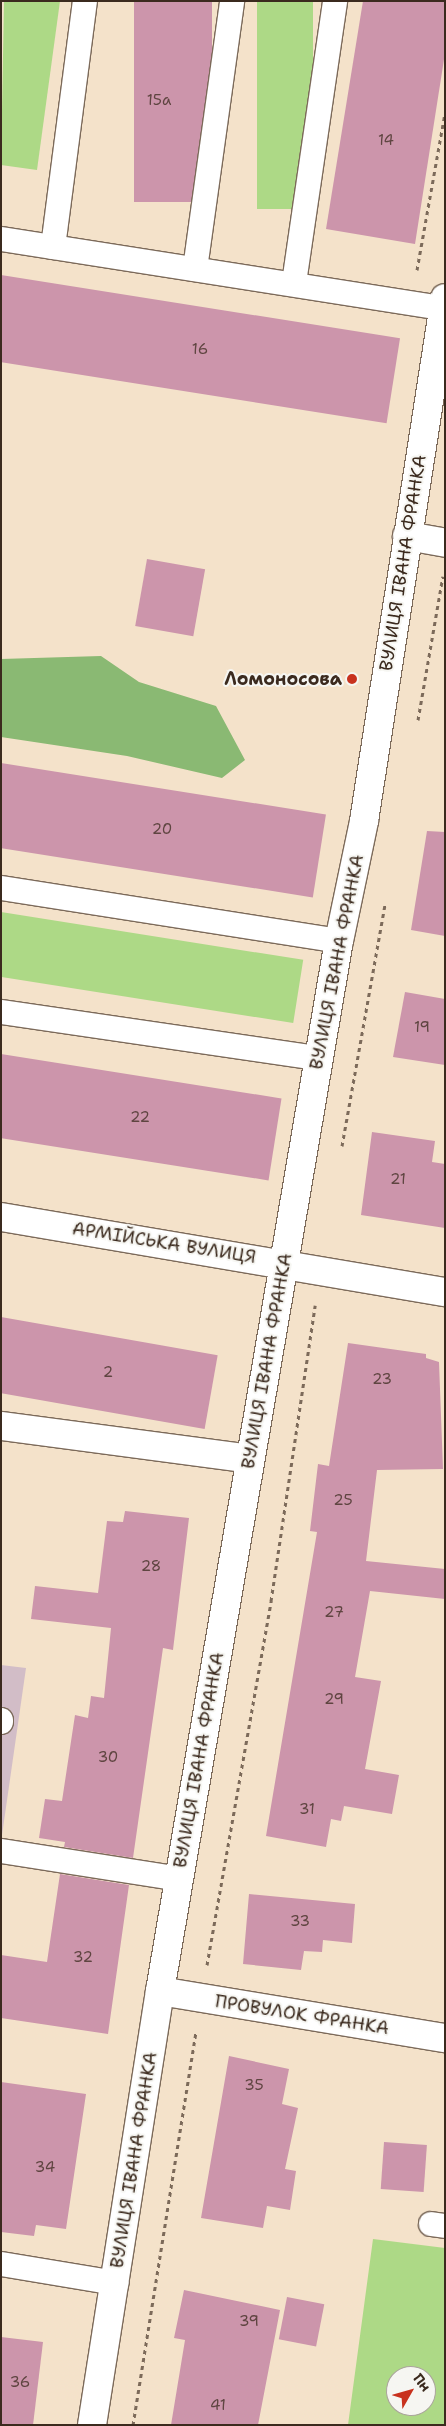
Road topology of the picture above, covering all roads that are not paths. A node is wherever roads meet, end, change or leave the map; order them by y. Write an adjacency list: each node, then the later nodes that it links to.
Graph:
1 (86, 1): 5 (lane)
2 (232, 1): 6 (lane)
3 (334, 1): 7 (lane)
4 (1, 239): 5 (lane)
5 (53, 247): 6 (lane)
6 (195, 269): 7 (lane)
7 (294, 283): 8 (lane)
8 (444, 303): 9 (street, ВУЛИЦЯ ІВАНА ФРАНКА)
9 (407, 536): 10 (street); 12 (street, ВУЛИЦЯ ІВАНА ФРАНКА)
10 (445, 543)
11 (1, 888): 12 (lane)
12 (339, 941): 14 (street, ВУЛИЦЯ ІВАНА ФРАНКА)
13 (1, 1012): 14 (lane)
14 (318, 1058): 16 (street, ВУЛИЦЯ ІВАНА ФРАНКА)
15 (1, 1217): 16 (street, АРМІЙСЬКА ВУЛИЦЯ)
16 (284, 1262): 17 (street, АРМІЙСЬКА ВУЛИЦЯ); 19 (street, ВУЛИЦЯ ІВАНА ФРАНКА)
17 (445, 1292)
18 (1, 1426): 19 (street)
19 (250, 1459): 21 (street, ВУЛИЦЯ ІВАНА ФРАНКА)
20 (1, 1851): 21 (lane)
21 (179, 1879): 22 (street, ВУЛИЦЯ ІВАНА ФРАНКА)
22 (160, 1991): 23 (street, ПРОВУЛОК ФРАНКА); 25 (street, ВУЛИЦЯ ІВАНА ФРАНКА)
23 (445, 2038)
24 (1, 2264): 25 (lane)
25 (116, 2283): 26 (street, ВУЛИЦЯ ІВАНА ФРАНКА)
26 (92, 2425)

